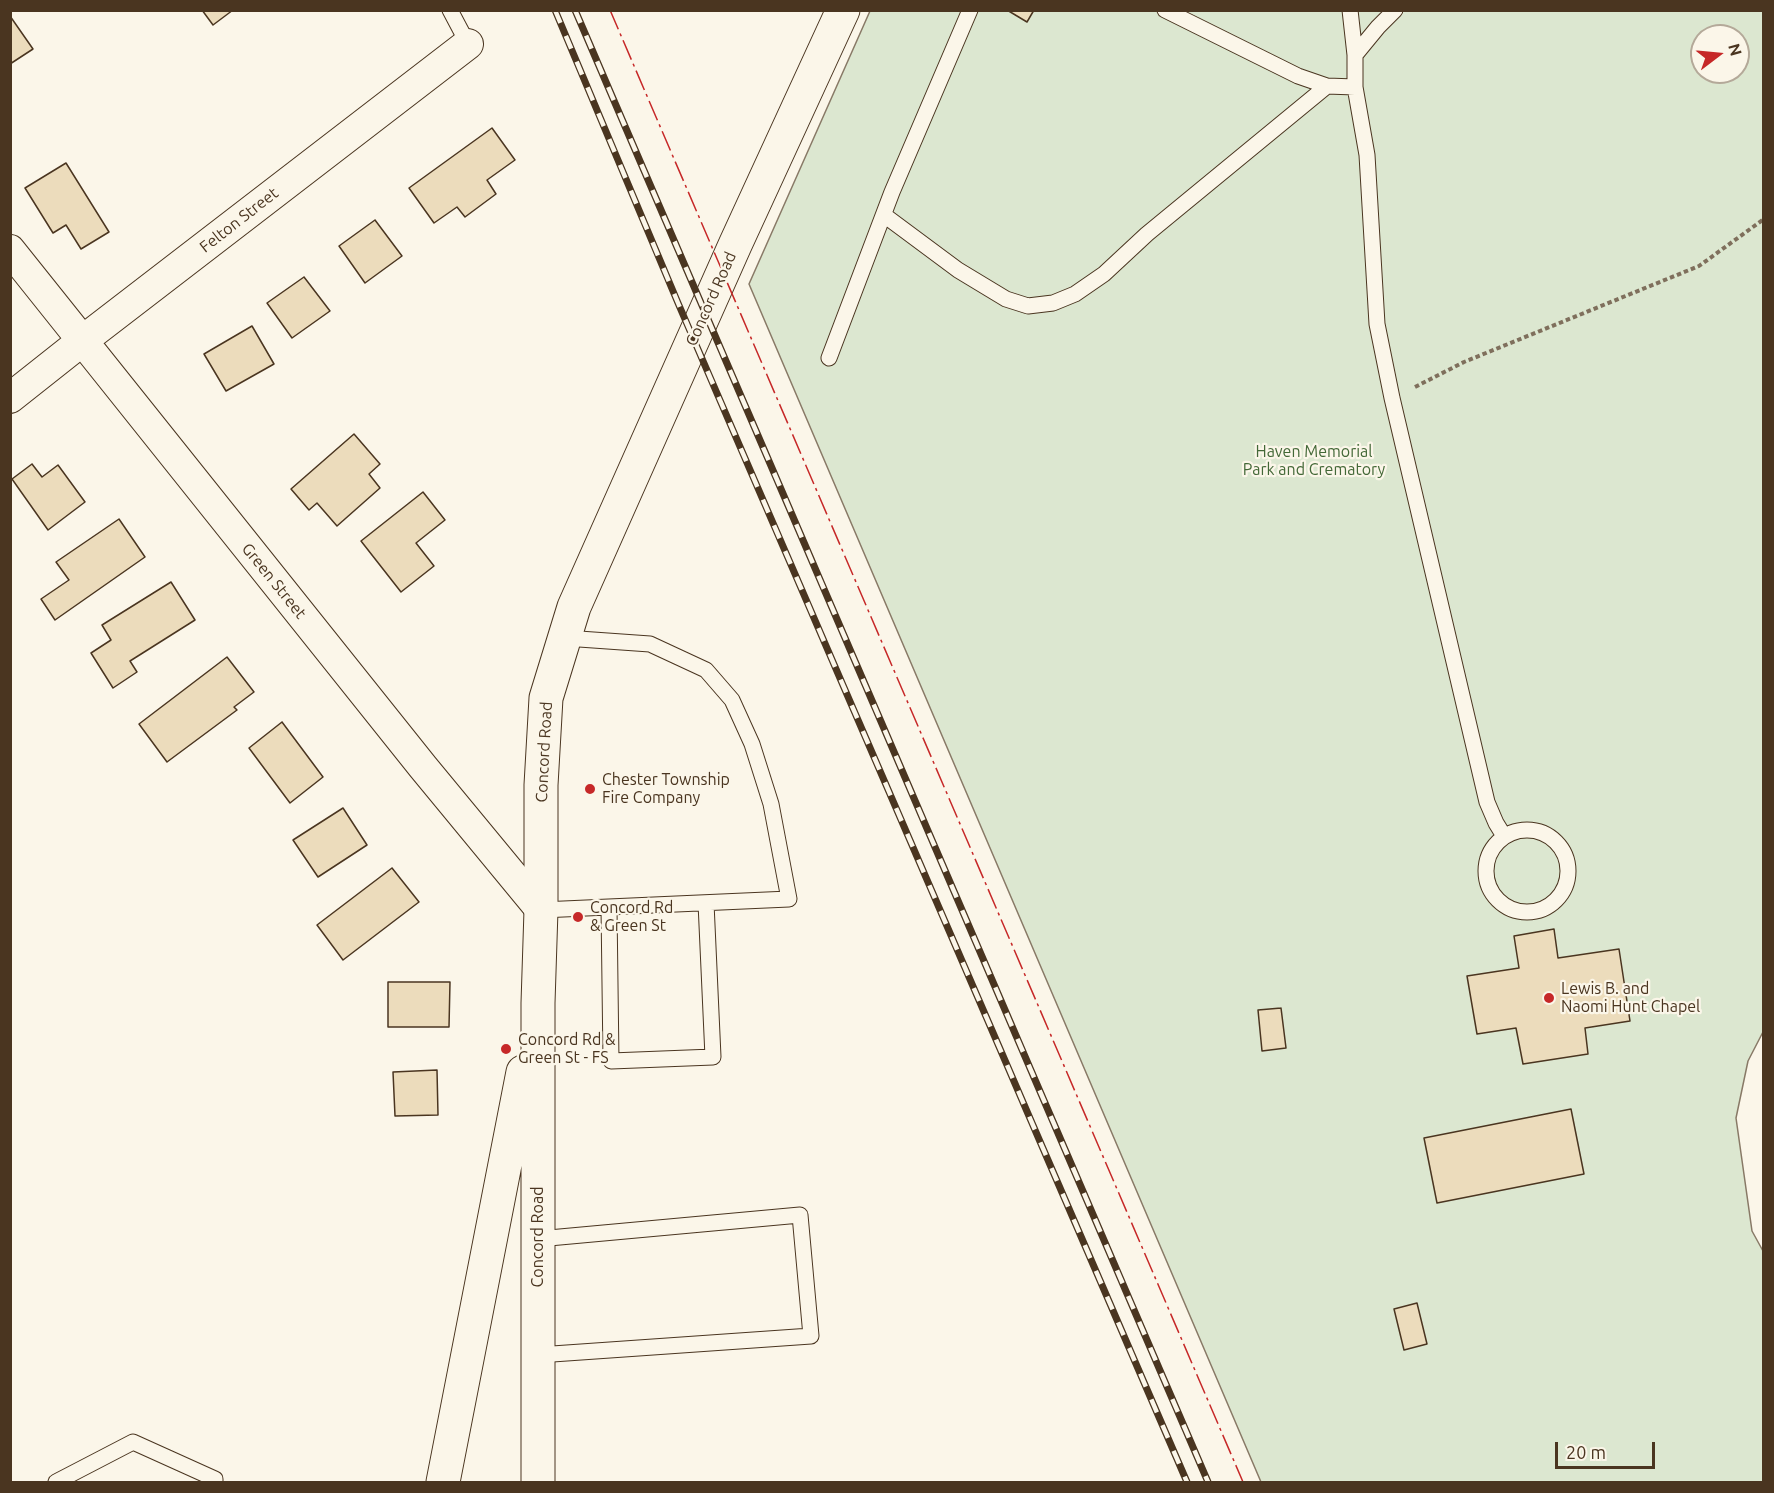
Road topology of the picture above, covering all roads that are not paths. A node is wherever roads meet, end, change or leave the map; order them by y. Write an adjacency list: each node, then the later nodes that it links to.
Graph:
1 (450, 10): 7 (lane)
2 (843, 10): 16 (main road, Concord Road)
3 (970, 10): 11 (lane)
4 (1165, 10): 9 (lane)
5 (1350, 10): 8 (lane)
6 (1395, 10): 8 (lane)
7 (468, 44): 13 (street, Felton Street)
8 (1355, 55): 10 (lane)
9 (1327, 86): 10 (lane); 11 (lane)
10 (1355, 87): 17 (lane)
11 (884, 215): 14 (lane)
12 (10, 250): 13 (street, Green Street)
13 (82, 341): 15 (street, Felton Street); 20 (street, Green Street)
14 (829, 358)
15 (10, 398)
16 (565, 638): 18 (lane); 20 (main road, Concord Road)
17 (1504, 836): 17 (lane)
18 (706, 903): 19 (lane); 19 (lane)
19 (609, 908): 20 (lane)
20 (541, 910): 21 (main road, Concord Road)
21 (538, 1003): 22 (main road, Concord Road); 26 (main road)
22 (538, 1239): 23 (main road, Concord Road); 23 (lane)
23 (538, 1355): 27 (main road, Concord Road)
24 (56, 1482): 25 (lane)
25 (215, 1482)
26 (443, 1482)
27 (538, 1482)

